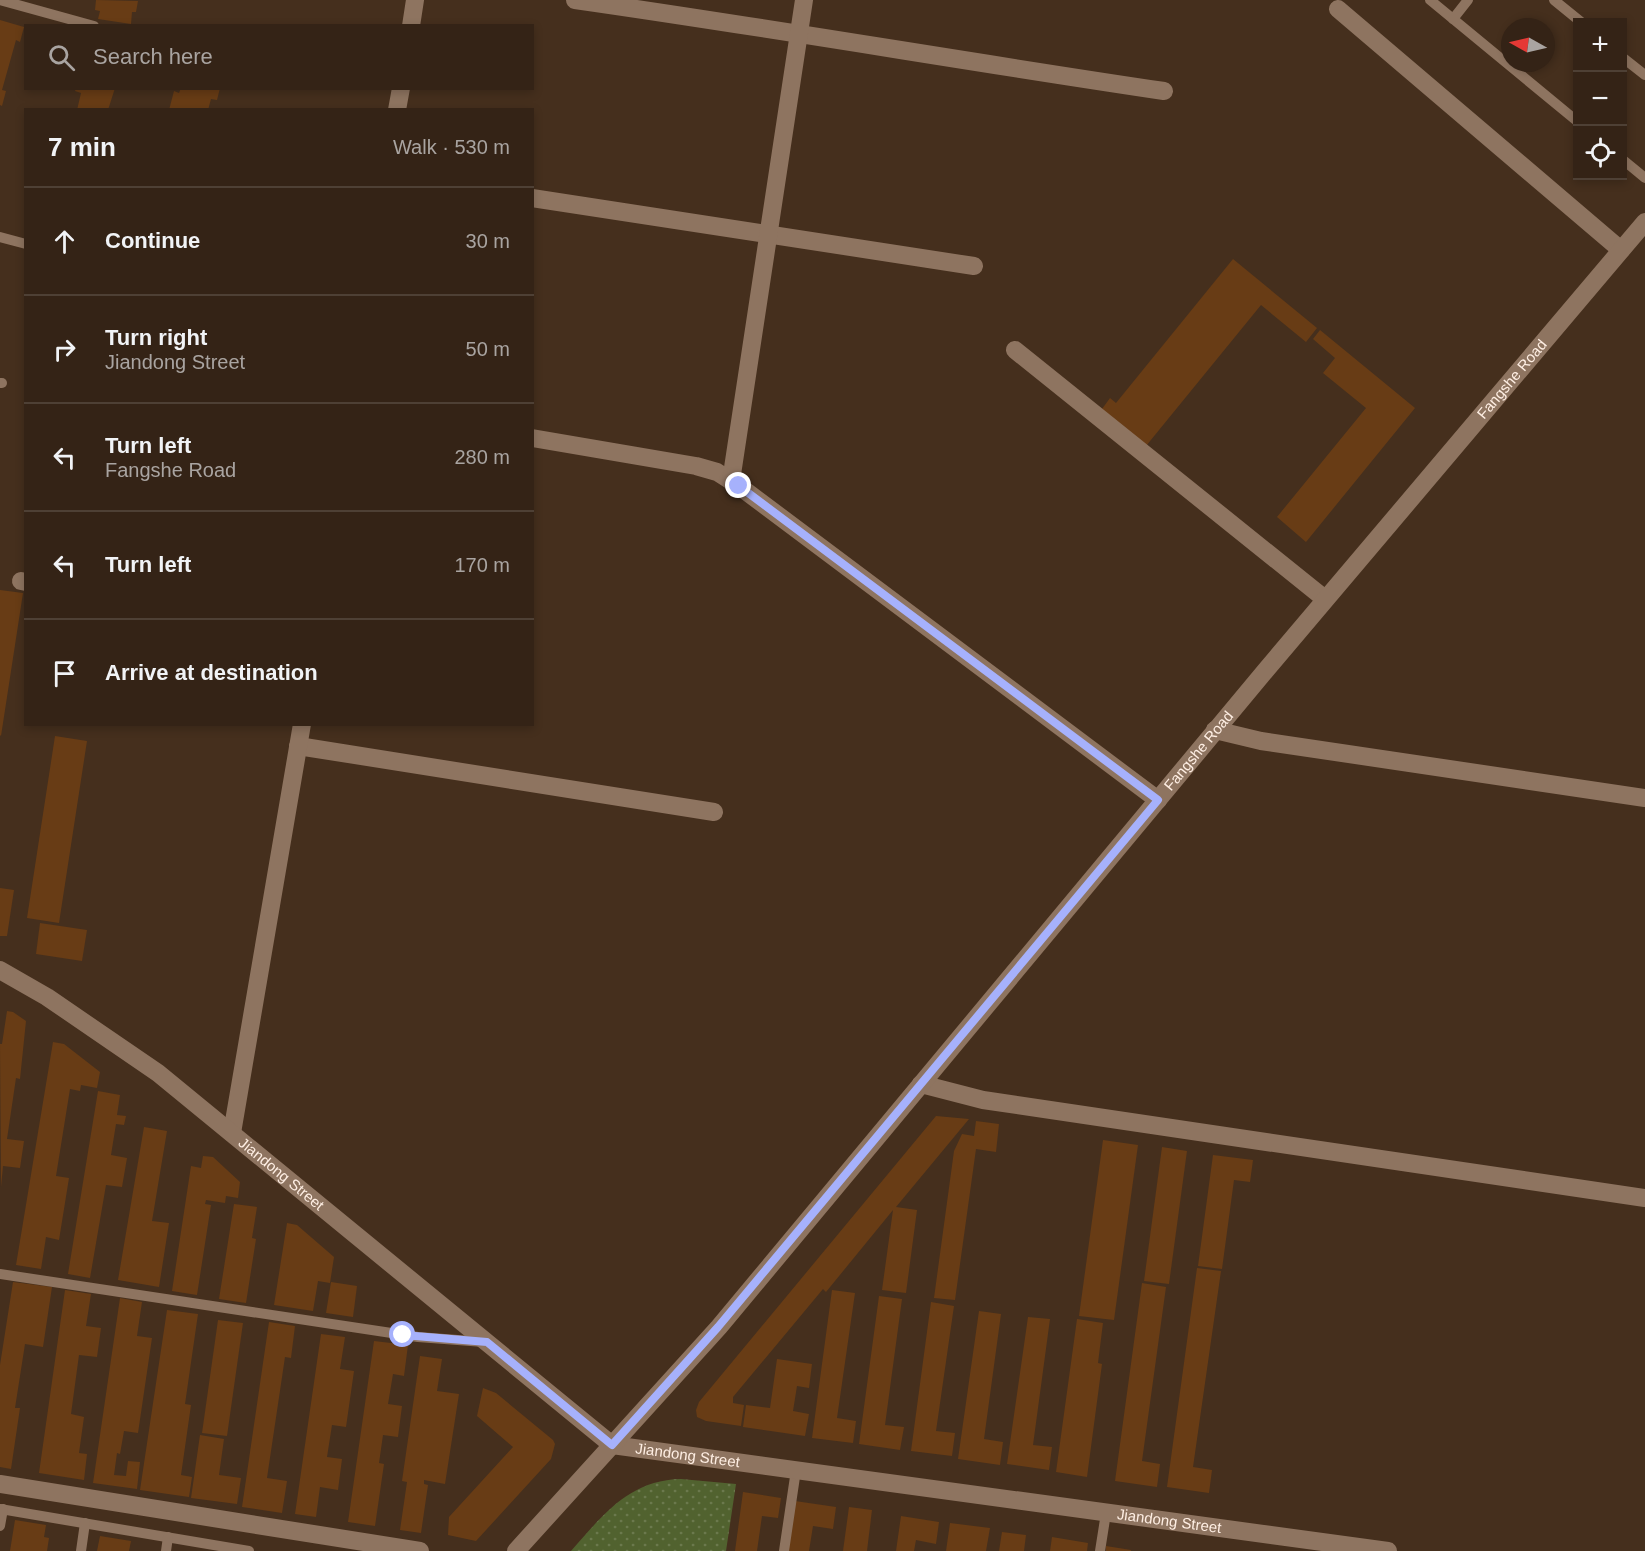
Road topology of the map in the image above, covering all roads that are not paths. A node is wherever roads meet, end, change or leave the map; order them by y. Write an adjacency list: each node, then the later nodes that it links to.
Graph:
1 (0, 0): 11 (lane)
2 (415, 0): 12 (street)
3 (575, 0): 13 (street)
4 (804, 0): 13 (street)
5 (1430, 0): 10 (lane)
6 (1468, 0): 10 (lane)
7 (1554, 0): 9 (lane)
8 (1338, 9): 27 (street)
9 (1576, 18)
10 (1453, 19): 19 (lane)
11 (87, 24)
12 (411, 24)
13 (799, 33): 17 (street); 24 (street)
14 (1627, 60): 15 (lane)
15 (1645, 75)
16 (400, 90): 18 (street)
17 (1164, 91)
18 (397, 108)
19 (1573, 118)
20 (1627, 162): 21 (lane)
21 (1645, 178)
22 (534, 198): 24 (street)
23 (1645, 222): 27 (street, Fangshe Road)
24 (768, 234): 28 (street); 31 (street)
25 (0, 237): 26 (lane)
26 (24, 243)
27 (1622, 250): 32 (street, Fangshe Road)
28 (974, 266)
29 (1015, 350): 32 (street)
30 (534, 438): 31 (street)
31 (731, 481): 37 (street)
32 (1325, 599): 34 (street, Fangshe Road)
33 (302, 726): 35 (street)
34 (1215, 730): 36 (street); 37 (street, Fangshe Road)
35 (298, 746): 38 (street); 41 (street)
36 (1645, 798)
37 (1158, 800): 40 (street, Fangshe Road)
38 (714, 812)
39 (0, 970): 41 (street, Jiandong Street)
40 (921, 1084): 42 (street); 45 (street, Fangshe Road)
41 (232, 1133): 44 (street, Jiandong Street)
42 (1645, 1198)
43 (0, 1274): 44 (lane)
44 (487, 1342): 45 (street, Jiandong Street)
45 (612, 1445): 46 (street, Jiandong Street); 57 (street, Fangshe Road)
46 (796, 1470): 49 (street, Jiandong Street); 58 (lane)
47 (0, 1484): 56 (street)
48 (1, 1509): 50 (lane); 51 (lane)
49 (1106, 1513): 59 (lane); 60 (street, Jiandong Street)
50 (85, 1523): 52 (lane); 53 (lane)
51 (0, 1526)
52 (168, 1537): 54 (lane); 55 (lane)
53 (81, 1551)
54 (166, 1551)
55 (249, 1551)
56 (420, 1551)
57 (516, 1551)
58 (784, 1551)
59 (1100, 1551)
60 (1388, 1551)

